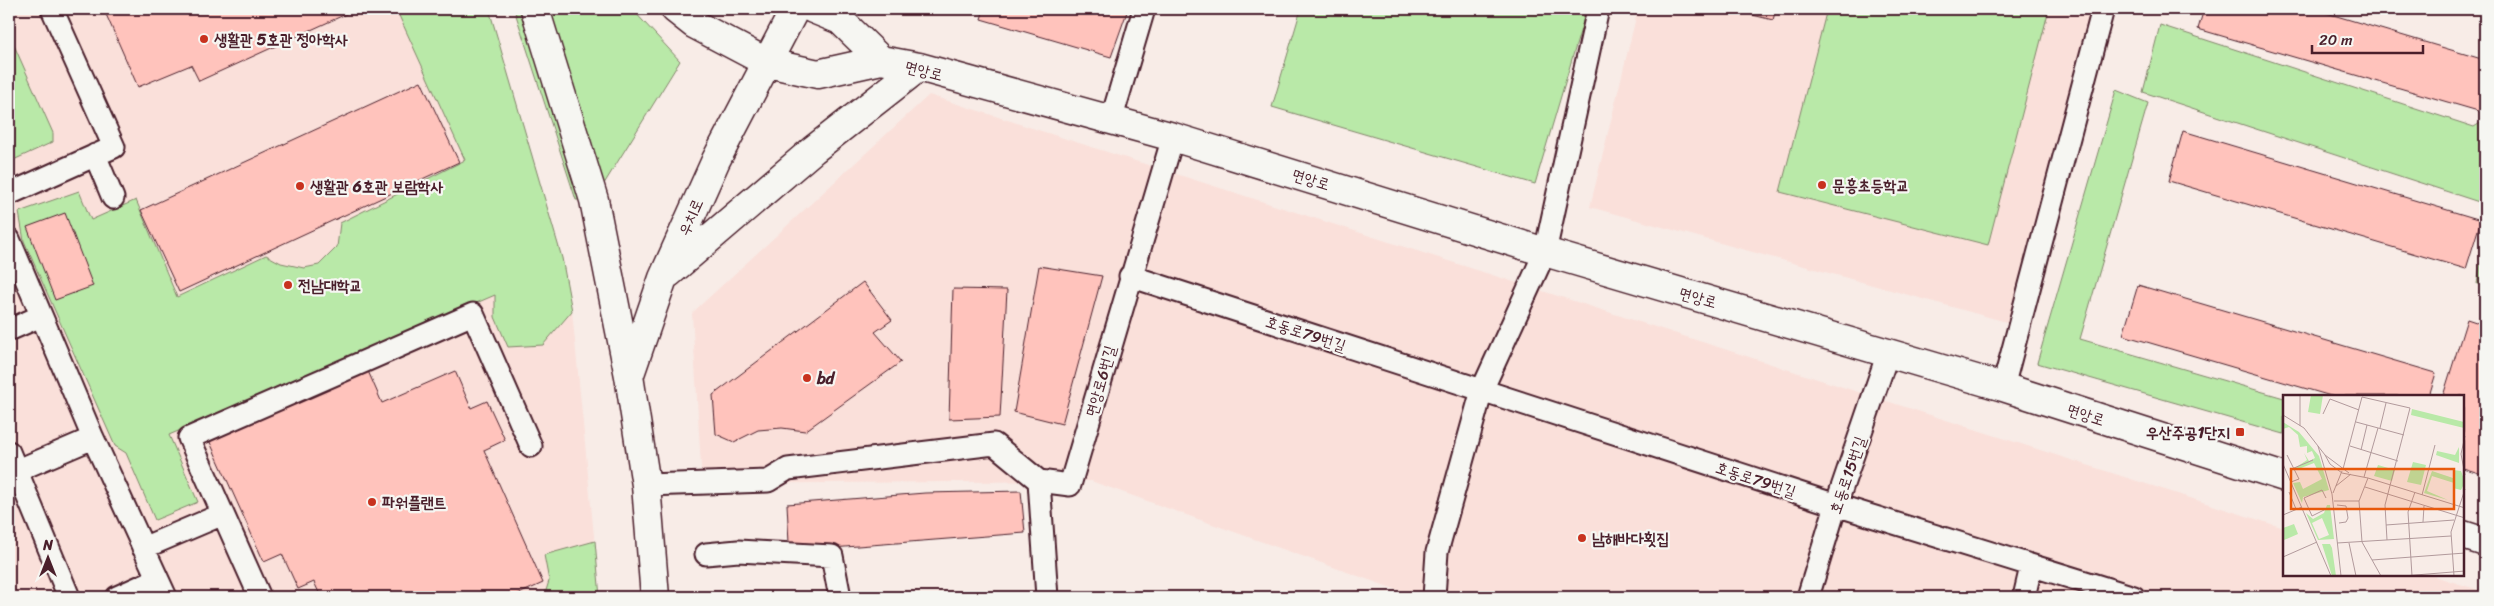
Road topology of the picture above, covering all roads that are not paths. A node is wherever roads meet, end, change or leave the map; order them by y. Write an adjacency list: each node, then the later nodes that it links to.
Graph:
1 (52, 9): 14 (lane)
2 (535, 9): 24 (main road)
3 (675, 9): 10 (main road)
4 (795, 9): 10 (main road, 우치로)
5 (813, 9): 9 (main road)
6 (1144, 9): 12 (lane)
7 (1598, 9): 18 (lane)
8 (2103, 9): 25 (lane)
9 (881, 60): 10 (main road, 면앙로); 11 (main road, 면앙로)
10 (768, 63): 20 (main road, 우치로)
11 (919, 67): 12 (main road, 면앙로); 20 (main road)
12 (1111, 122): 13 (main road, 면앙로)
13 (1173, 137): 18 (main road, 면앙로); 19 (lane, 면앙로6번길)
14 (95, 155): 15 (lane); 16 (lane)
15 (9, 194)
16 (113, 198)
17 (9, 238): 21 (lane)
18 (1545, 252): 23 (main road, 면앙로); 26 (lane)
19 (1130, 276): 26 (lane, 호동로79번길); 31 (lane, 면앙로6번길)
20 (663, 278): 24 (main road, 우치로)
21 (41, 316): 22 (lane); 27 (lane)
22 (9, 330)
23 (1888, 353): 25 (main road, 면앙로); 33 (lane, 호동로15번길)
24 (629, 376): 32 (main road, 우치로)
25 (2004, 387): 30 (main road, 면앙로)
26 (1482, 390): 33 (lane, 호동로79번길); 47 (lane)
27 (93, 438): 29 (lane); 37 (lane)
28 (531, 446): 34 (lane)
29 (11, 465): 41 (lane)
30 (2283, 477)
31 (1039, 481): 32 (lane); 46 (lane)
32 (646, 485): 44 (main road, 우치로)
33 (1836, 505): 39 (lane, 호동로79번길); 48 (lane, 호동로15번길)
34 (223, 514): 37 (lane); 43 (lane)
35 (2464, 535): 36 (main road)
36 (2485, 542)
37 (143, 548): 40 (lane)
38 (706, 554): 45 (lane)
39 (2031, 567): 49 (lane); 50 (lane, 호동로79번길)
40 (162, 588): 42 (lane)
41 (69, 597)
42 (117, 597)
43 (260, 597)
44 (655, 597)
45 (840, 597)
46 (1047, 597)
47 (1434, 597)
48 (1808, 597)
49 (2024, 597)
50 (2134, 597)

